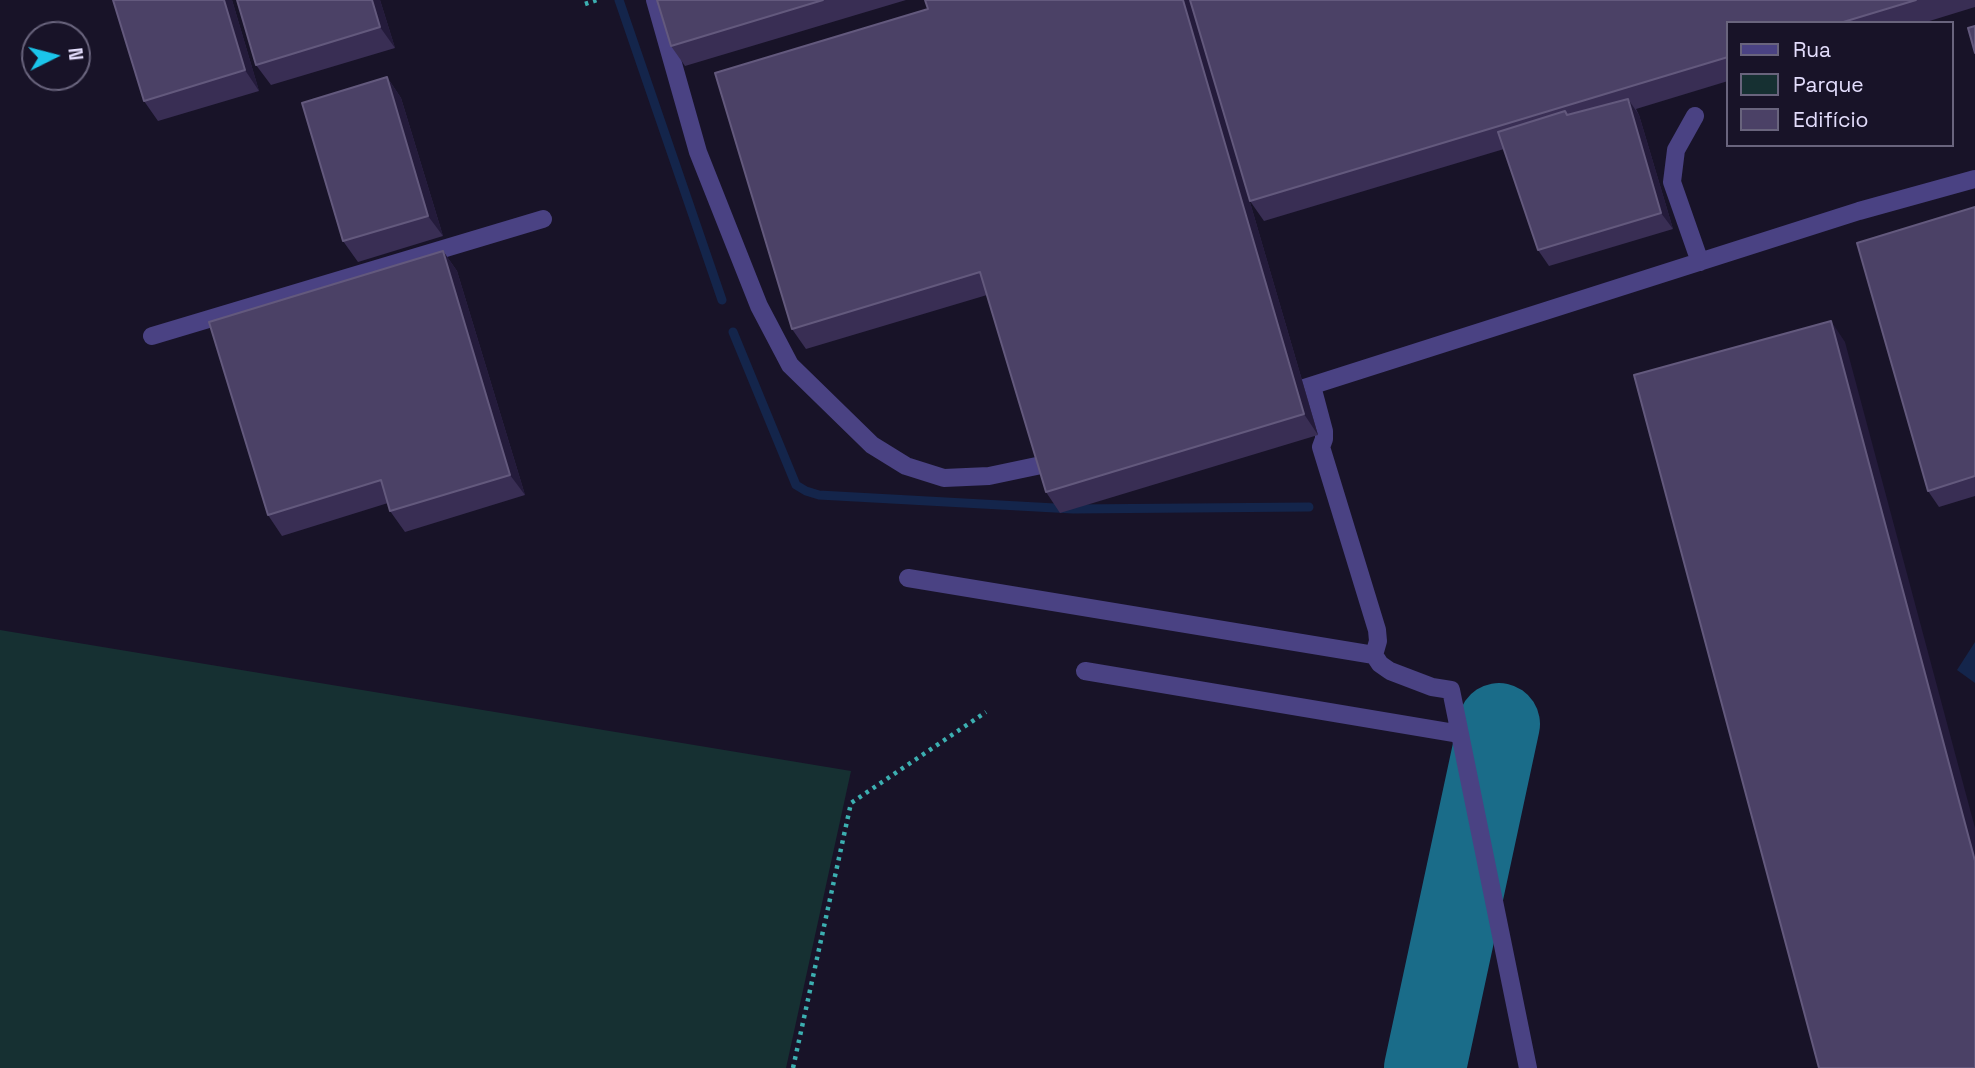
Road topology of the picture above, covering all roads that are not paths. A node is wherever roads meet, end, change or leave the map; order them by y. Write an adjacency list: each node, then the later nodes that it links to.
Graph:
1 (654, 0): 7 (lane)
2 (1695, 116): 5 (lane)
3 (1975, 178): 5 (lane)
4 (543, 219): 6 (lane)
5 (1700, 262): 9 (lane)
6 (152, 336)
7 (1046, 464)
8 (908, 578): 9 (lane)
9 (1374, 655): 11 (lane)
10 (1085, 671): 11 (lane)
11 (1460, 734): 12 (lane)
12 (1528, 1068)

